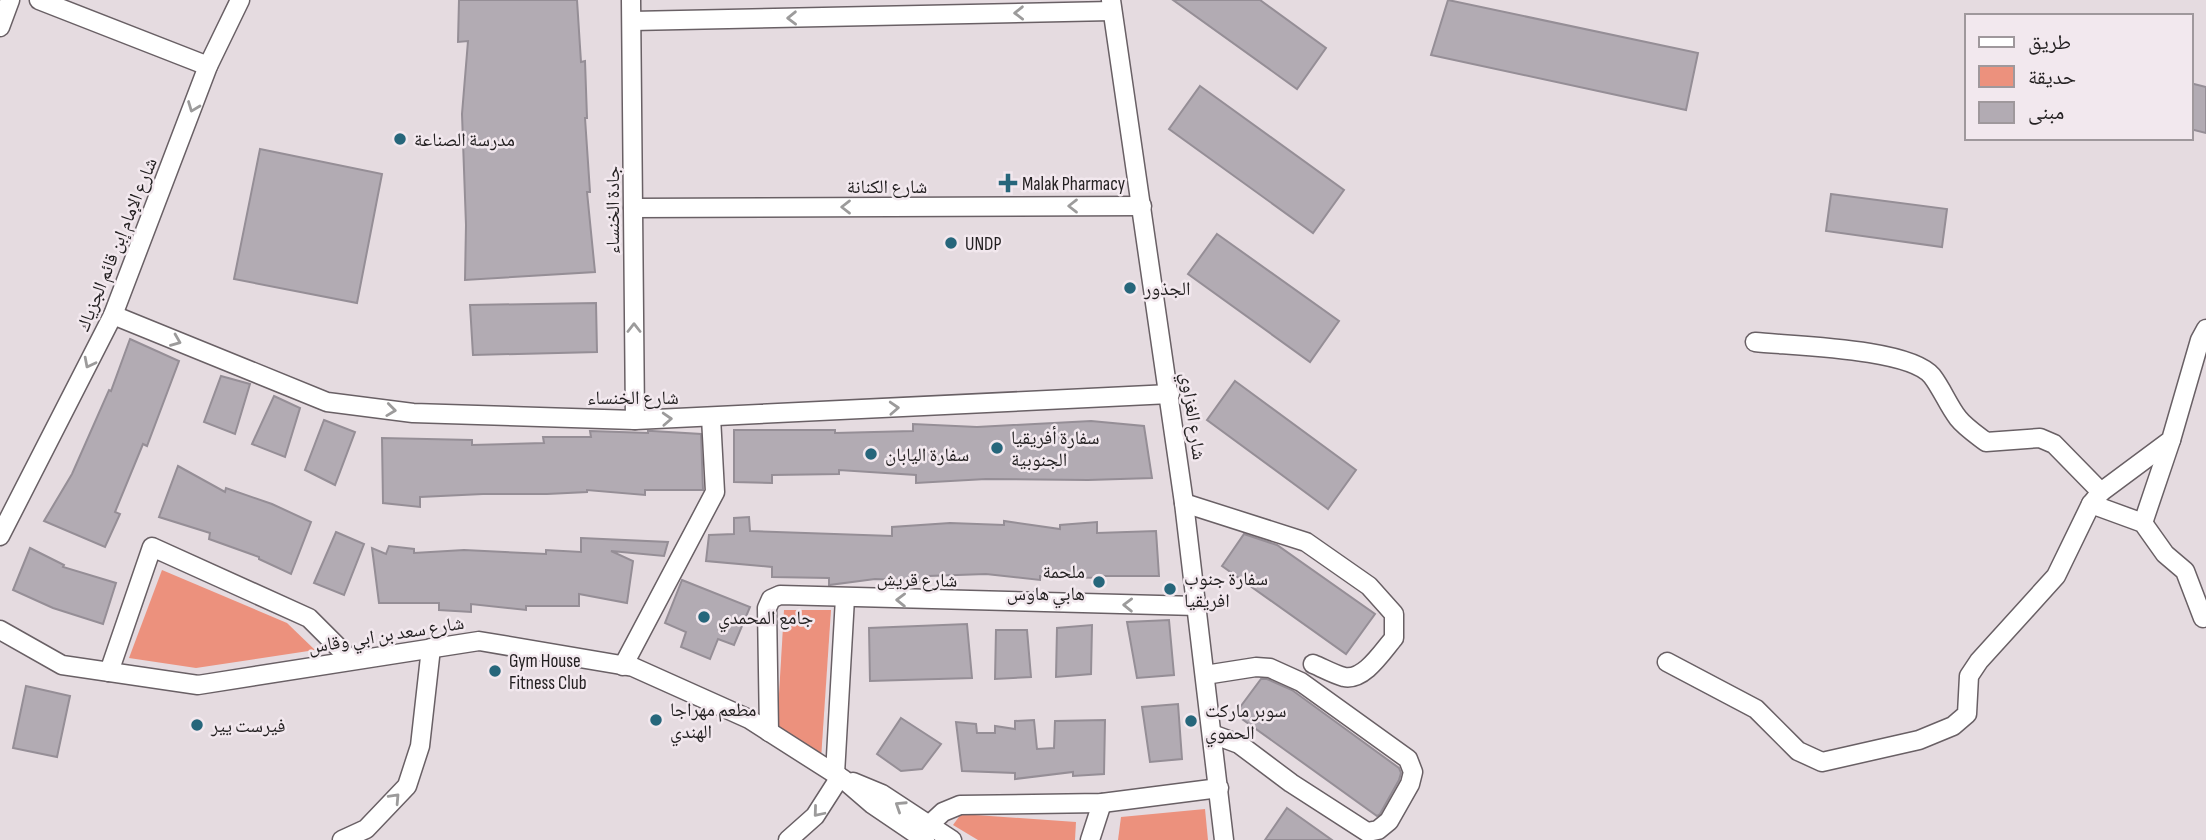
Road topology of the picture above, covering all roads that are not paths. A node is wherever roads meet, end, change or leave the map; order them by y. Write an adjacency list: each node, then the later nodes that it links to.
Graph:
1 (10, 0): 7 (street)
2 (39, 0): 8 (street)
3 (240, 0): 8 (street, شارع الإمام إبن قائم الجزياك)
4 (631, 0): 6 (street, جادة الخنساء)
5 (1111, 5): 6 (street, one-way to 6); 9 (street, شارع الغزاوي)
6 (632, 21): 10 (street, جادة الخنساء)
7 (0, 27)
8 (208, 66): 11 (street, شارع الإمام إبن قائم الجزياك, one-way to 11)
9 (1142, 206): 10 (street, شارع الكنانة, one-way to 10); 14 (street, شارع الغزاوي)
10 (633, 208): 16 (street, جادة الخنساء, one-way to 10)
11 (113, 315): 16 (street, شارع الخنساء, one-way to 16); 21 (street, شارع الإمام إبن قائم الجزياك, one-way to 21)
12 (2206, 329): 17 (street)
13 (1755, 342): 18 (street)
14 (1170, 394): 15 (street, شارع الخنساء, one-way to 14); 19 (street, شارع الغزاوي)
15 (711, 417): 16 (street, شارع الخنساء, one-way to 15); 30 (street)
16 (635, 420)
17 (2171, 440): 18 (street); 20 (street)
18 (2096, 498): 20 (street); 28 (street)
19 (1184, 503): 23 (street, شارع الغزاوي); 29 (street)
20 (2143, 523): 24 (street)
21 (0, 536)
22 (845, 598): 23 (street, شارع قريش, one-way to 22); 33 (street, شارع قريش); 35 (street)
23 (1197, 606): 32 (street, شارع الغزاوي)
24 (2203, 618)
25 (0, 630): 31 (street, شارع سعد بن ابي وقاس)
26 (431, 648): 27 (street, شارع سعد بن ابي وقاس); 30 (street, شارع سعد بن ابي وقاس); 39 (street, one-way to 26)
27 (351, 660): 31 (street, شارع سعد بن ابي وقاس); 31 (street)
28 (1667, 662)
29 (1312, 664)
30 (623, 666): 33 (street, شارع سعد بن ابي وقاس)
31 (109, 672)
32 (1205, 675): 34 (street, شارع الغزاوي); 34 (street)
33 (769, 732): 35 (street, شارع سعد بن ابي وقاس)
34 (1212, 734): 36 (street, شارع الغزاوي)
35 (839, 777): 38 (street, شارع سعد بن ابي وقاس); 40 (street, one-way to 40)
36 (1219, 788): 37 (street); 43 (street, شارع الغزاوي)
37 (1102, 803): 38 (street); 42 (street)
38 (927, 832): 41 (street, شارع سعد بن ابي وقاس)
39 (342, 840)
40 (788, 840)
41 (952, 840)
42 (1090, 840)
43 (1224, 840)

